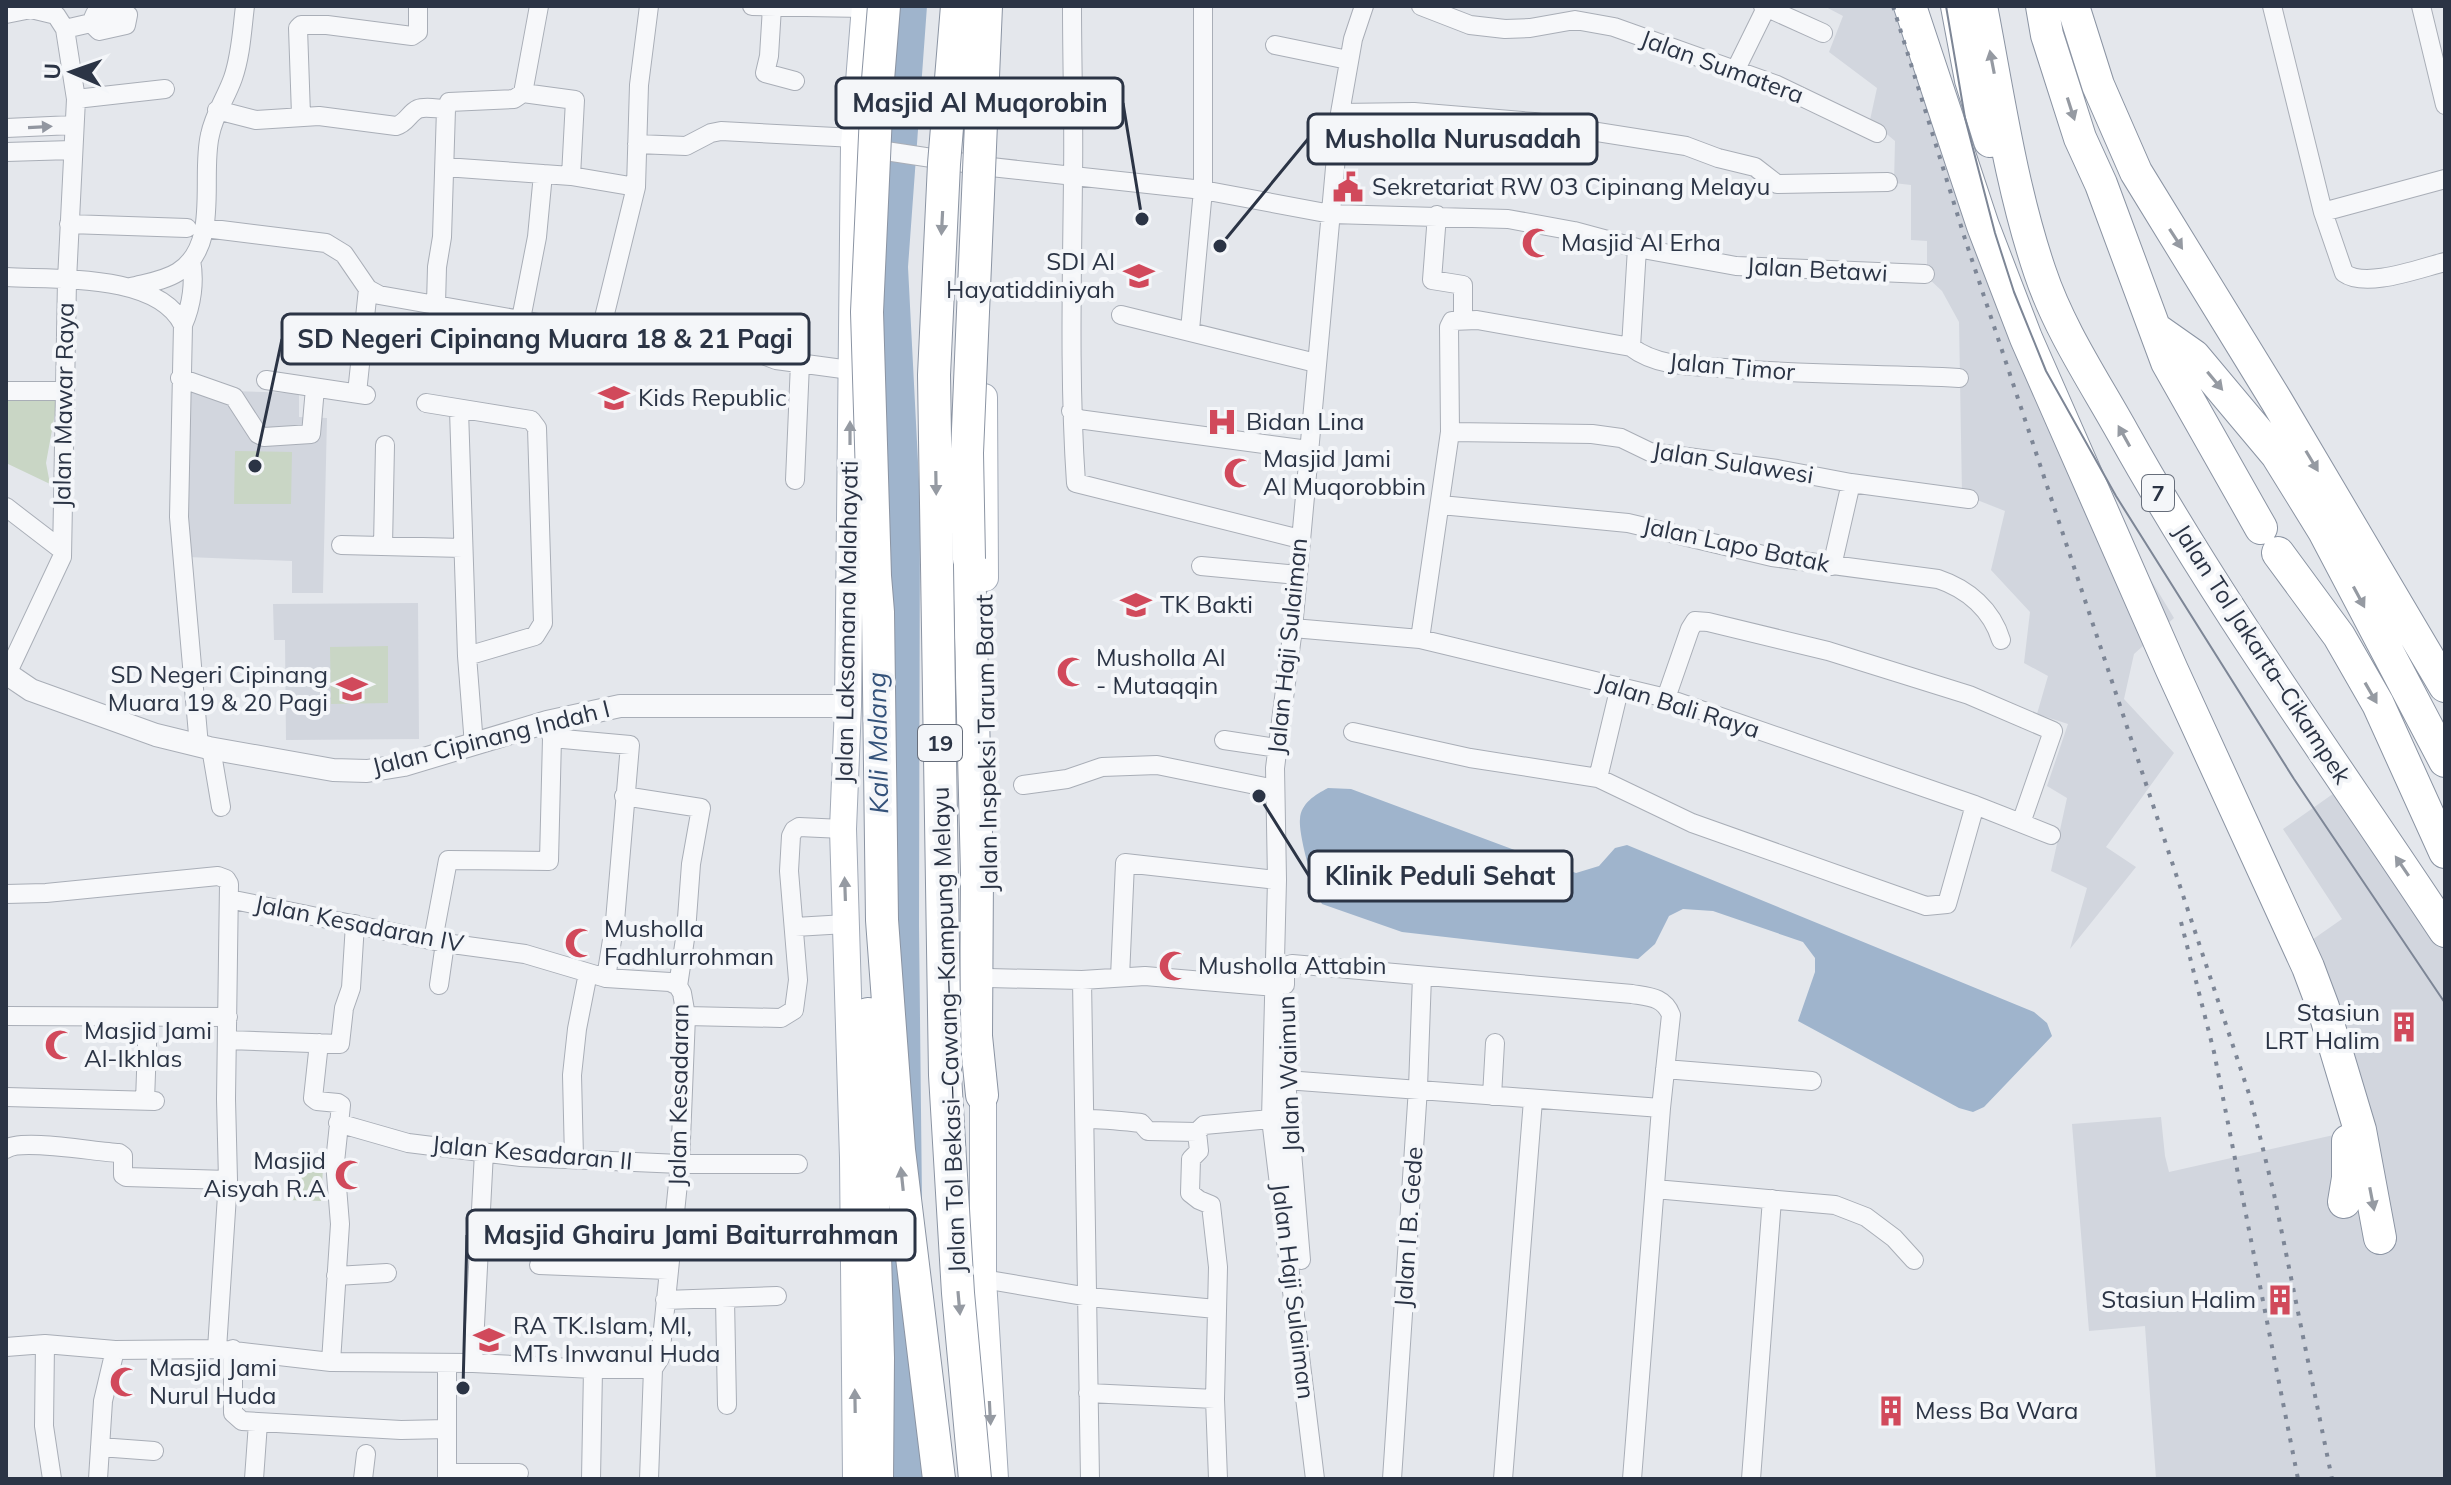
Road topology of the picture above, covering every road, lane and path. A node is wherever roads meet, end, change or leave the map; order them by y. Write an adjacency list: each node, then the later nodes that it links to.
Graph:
1 (245, 6): 39 (street)
2 (418, 6): 41 (street)
3 (539, 6): 35 (street)
4 (649, 6): 46 (street)
5 (752, 6): 21 (street)
6 (957, 6): 223 (highway, Jalan Tol Bekasi–Cawang–Kampung Melayu / 19, one-way to 223, bridge)
7 (986, 6): 165 (highway, bridge)
8 (998, 6): 50 (main road, Jalan Inspeksi Tarum Barat)
9 (1072, 6): 52 (street)
10 (1203, 6): 57 (street)
11 (1364, 6): 31 (street, Jalan Haji Sulaiman)
12 (1421, 6): 32 (street, Jalan Sumatera)
13 (1893, 6): 182 (highway)
14 (1910, 6): 183 (highway, one-way to 183)
15 (1957, 6): 66 (highway)
16 (1981, 6): 66 (highway, Jalan Tol Jakarta–Cikampek / 7, one-way to 16)
17 (2042, 6): 78 (highway, one-way to 78)
18 (2073, 6): 118 (highway, one-way to 118)
19 (2272, 6): 58 (street)
20 (2421, 6): 30 (street)
21 (772, 7): 22 (street); 33 (street)
22 (871, 7): 45 (main road, Jalan Laksamana Malahayati); 109 (highway, Jalan Tol Bekasi–Cawang–Kampung Melayu, bridge)
23 (31, 8): 25 (street); 27 (street)
24 (1772, 8): 28 (street); 32 (street)
25 (6, 14)
26 (91, 23): 27 (street)
27 (65, 29): 36 (street, Jalan Mawar Raya)
28 (1823, 33)
29 (1275, 45): 31 (street)
30 (2439, 51): 38 (street)
31 (1348, 60): 40 (street, Jalan Haji Sulaiman)
32 (1736, 69): 44 (street, Jalan Sumatera)
33 (795, 81)
34 (165, 89): 36 (street)
35 (523, 93): 37 (street); 53 (street)
36 (76, 99): 42 (street, Jalan Mawar Raya)
37 (450, 105): 41 (street); 49 (street)
38 (2445, 105)
39 (217, 110): 41 (street); 62 (street)
40 (1340, 113): 55 (street); 59 (street, Jalan Haji Sulaiman)
41 (301, 115)
42 (73, 125): 43 (street, one-way to 42); 47 (street, Jalan Mawar Raya)
43 (6, 128)
44 (1877, 133)
45 (854, 141): 46 (street, Jalan Betawi); 50 (street, Jalan Betawi); 83 (main road, Jalan Laksamana Malahayati)
46 (637, 144): 56 (street)
47 (72, 150): 48 (street); 61 (street, Jalan Mawar Raya)
48 (6, 152)
49 (445, 167): 51 (street); 72 (street)
50 (991, 167): 52 (street, Jalan Betawi); 149 (main road, Jalan Inspeksi Tarum Barat)
51 (543, 174): 53 (street); 74 (street)
52 (1073, 175): 57 (street, Jalan Betawi); 92 (street)
53 (571, 176): 56 (street)
54 (2445, 179): 58 (street)
55 (1888, 182)
56 (636, 187): 79 (street)
57 (1203, 190): 59 (street, Jalan Betawi); 77 (street)
58 (2323, 212): 65 (street)
59 (1331, 214): 60 (street, Jalan Betawi); 82 (street, Jalan Haji Sulaiman)
60 (1437, 215): 63 (street, Jalan Betawi); 75 (street)
61 (69, 224): 62 (street); 69 (street, Jalan Mawar Raya)
62 (196, 228): 64 (street); 71 (street)
63 (1637, 248): 67 (street, Jalan Betawi); 80 (street)
64 (191, 260): 70 (street); 76 (street)
65 (2445, 262)
66 (2038, 263): 144 (highway, Jalan Tol Jakarta–Cikampek / 7, one-way to 66)
67 (1925, 274)
68 (6, 277): 69 (street)
69 (67, 280): 70 (street); 89 (street, Jalan Mawar Raya)
70 (131, 287): 76 (street)
71 (368, 289): 72 (street); 87 (street)
72 (436, 304): 74 (street)
73 (1121, 315): 77 (street)
74 (521, 319): 79 (street)
75 (1463, 319): 80 (street, Jalan Timor); 93 (street)
76 (183, 325): 84 (street)
77 (1190, 330): 82 (street)
78 (2157, 330): 127 (highway, one-way to 127); 137 (highway, one-way to 137)
79 (600, 334): 81 (street)
80 (1631, 347): 85 (street, Jalan Timor)
81 (800, 363): 83 (street); 96 (street)
82 (1316, 363): 95 (street, Jalan Haji Sulaiman)
83 (850, 370): 120 (main road, Jalan Laksamana Malahayati, one-way to 83)
84 (180, 378): 87 (street); 125 (street)
85 (1959, 378)
86 (266, 380): 87 (street)
87 (315, 388)
88 (6, 391): 89 (street)
89 (65, 391): 105 (street, Jalan Mawar Raya)
90 (426, 403): 91 (street)
91 (459, 410): 104 (street); 110 (street)
92 (1071, 411): 95 (street); 101 (street)
93 (1450, 432): 97 (street, Jalan Sulawesi); 99 (street)
94 (385, 445): 103 (street)
95 (1308, 450): 101 (street, Jalan Haji Sulaiman)
96 (795, 480)
97 (1851, 483): 98 (street, Jalan Sulawesi); 107 (street)
98 (1969, 499)
99 (1441, 505): 107 (street, Jalan Lapo Batak); 113 (street)
100 (6, 507): 105 (street)
101 (1300, 539): 108 (street, Jalan Haji Sulaiman)
102 (341, 545): 103 (street)
103 (383, 546): 104 (street)
104 (463, 548): 115 (street)
105 (62, 550): 116 (street, Jalan Mawar Raya)
106 (1201, 566): 108 (street)
107 (1832, 566): 114 (street, Jalan Lapo Batak)
108 (1298, 575): 112 (street, Jalan Haji Sulaiman)
109 (875, 576): 221 (highway); 222 (highway, Jalan Tol Bekasi–Cawang–Kampung Melayu, one-way to 109)
110 (543, 623): 111 (street); 115 (street)
111 (562, 623)
112 (1293, 628): 113 (street, Jalan Bali Raya); 126 (street, Jalan Haji Sulaiman)
113 (1420, 639): 117 (street, Jalan Bali Raya)
114 (2001, 640)
115 (467, 656): 124 (street)
116 (6, 673): 125 (street, Jalan Cipinang Indah I)
117 (1620, 686): 119 (street, Jalan Bali Raya); 128 (street)
118 (2445, 686)
119 (1666, 698): 132 (street, Jalan Bali Raya); 134 (street)
120 (848, 706): 121 (street, Jalan Cipinang Indah I); 135 (main road, Jalan Laksamana Malahayati)
121 (549, 730): 124 (street, Jalan Cipinang Indah I); 131 (street); 145 (street)
122 (1353, 732): 128 (street)
123 (1224, 740): 126 (street)
124 (474, 745): 125 (street, Jalan Cipinang Indah I)
125 (205, 747): 133 (street)
126 (1277, 748): 130 (street, Jalan Haji Sulaiman)
127 (2445, 761)
128 (1598, 778): 132 (street)
129 (1023, 785): 130 (street)
130 (1275, 789): 138 (street, Jalan Haji Sulaiman)
131 (624, 796): 146 (street); 152 (street)
132 (1975, 805): 134 (street, Jalan Bali Raya)
133 (221, 807)
134 (2021, 823): 136 (street, Jalan Bali Raya)
135 (843, 829): 142 (main road, Jalan Laksamana Malahayati, one-way to 135); 143 (street)
136 (2051, 835)
137 (2445, 852)
138 (1277, 880): 148 (street); 153 (street, Jalan Haji Sulaiman)
139 (6, 894): 140 (street, Jalan Kesadaran IV)
140 (229, 899): 141 (street, Jalan Kesadaran IV); 157 (street)
141 (355, 924): 145 (street, Jalan Kesadaran IV); 159 (street)
142 (846, 924): 143 (street); 220 (main road, Jalan Laksamana Malahayati, one-way to 142)
143 (795, 927): 155 (street)
144 (2445, 931)
145 (439, 941): 146 (street, Jalan Kesadaran IV); 151 (street)
146 (597, 976): 152 (street, Jalan Kesadaran IV); 176 (street)
147 (1422, 976): 161 (street, Jalan Waimun); 162 (street, Jalan Waimun); 164 (street, Jalan I B. Gede)
148 (1120, 977): 150 (street); 153 (street)
149 (988, 978): 150 (street); 165 (main road, Jalan Inspeksi Tarum Barat)
150 (1082, 980): 170 (street)
151 (439, 985)
152 (678, 986): 155 (street, Jalan Kesadaran)
153 (1275, 987): 171 (street, Jalan Haji Sulaiman)
154 (6, 1016): 156 (street)
155 (686, 1016): 177 (street, Jalan Kesadaran)
156 (148, 1017): 157 (street); 167 (street)
157 (228, 1017): 158 (street)
158 (228, 1040): 159 (street); 179 (street)
159 (319, 1043): 172 (street)
160 (1495, 1043): 166 (street)
161 (1665, 1069): 163 (street); 169 (street)
162 (1286, 1080): 164 (street); 228 (street, Jalan Waimun)
163 (1812, 1081)
164 (1418, 1088): 166 (street); 229 (street, Jalan I B. Gede)
165 (982, 1095): 189 (main road, Jalan Inspeksi Tarum Barat)
166 (1492, 1096): 168 (street)
167 (6, 1097)
168 (1533, 1100): 169 (street); 230 (street)
169 (1661, 1108): 180 (street)
170 (1086, 1119): 173 (street); 191 (street)
171 (1271, 1119): 173 (street); 227 (street, Jalan Haji Sulaiman)
172 (338, 1123): 175 (street, Jalan Kesadaran II); 188 (street)
173 (1197, 1132): 194 (street)
174 (6, 1149): 179 (street)
175 (484, 1152): 176 (street, Jalan Kesadaran II); 201 (street)
176 (574, 1158): 177 (street, Jalan Kesadaran II)
177 (680, 1164): 178 (street, Jalan Kesadaran II); 186 (street, Jalan Kesadaran)
178 (798, 1164)
179 (228, 1180): 197 (street)
180 (1655, 1189): 181 (street); 231 (street)
181 (1772, 1199): 184 (street); 232 (street)
182 (2344, 1202)
183 (2380, 1238)
184 (1914, 1260)
185 (539, 1265): 186 (street)
186 (668, 1270): 193 (street, Jalan Kesadaran)
187 (387, 1273): 188 (street)
188 (336, 1276): 199 (street)
189 (983, 1279): 191 (street); 224 (main road, Jalan Inspeksi Tarum Barat, one-way to 224)
190 (777, 1296): 192 (street)
191 (1089, 1297): 194 (street); 204 (street)
192 (725, 1299): 193 (street); 206 (street)
193 (665, 1300): 203 (street, Jalan Kesadaran)
194 (1216, 1309): 205 (street)
195 (45, 1344): 196 (street); 198 (street); 214 (street)
196 (6, 1347)
197 (225, 1349): 198 (street); 199 (street); 207 (street)
198 (115, 1350): 209 (street)
199 (331, 1362): 200 (street)
200 (447, 1363): 201 (street); 208 (street)
201 (473, 1363): 202 (street)
202 (593, 1369): 203 (street); 218 (street)
203 (653, 1369): 219 (street, Jalan Kesadaran)
204 (1088, 1393): 205 (street); 225 (street)
205 (1215, 1399): 226 (street)
206 (727, 1405)
207 (258, 1423): 208 (street); 216 (street)
208 (447, 1429): 213 (street)
209 (100, 1447): 210 (street); 215 (street)
210 (154, 1451)
211 (366, 1454): 217 (street)
212 (519, 1473): 213 (street)
213 (447, 1476)
214 (52, 1479)
215 (98, 1479)
216 (254, 1479)
217 (363, 1479)
218 (591, 1479)
219 (649, 1479)
220 (856, 1479)
221 (877, 1479)
222 (939, 1479)
223 (975, 1479)
224 (995, 1479)
225 (1090, 1479)
226 (1218, 1479)
227 (1315, 1479)
228 (1330, 1479)
229 (1392, 1479)
230 (1503, 1479)
231 (1632, 1479)
232 (1751, 1479)

